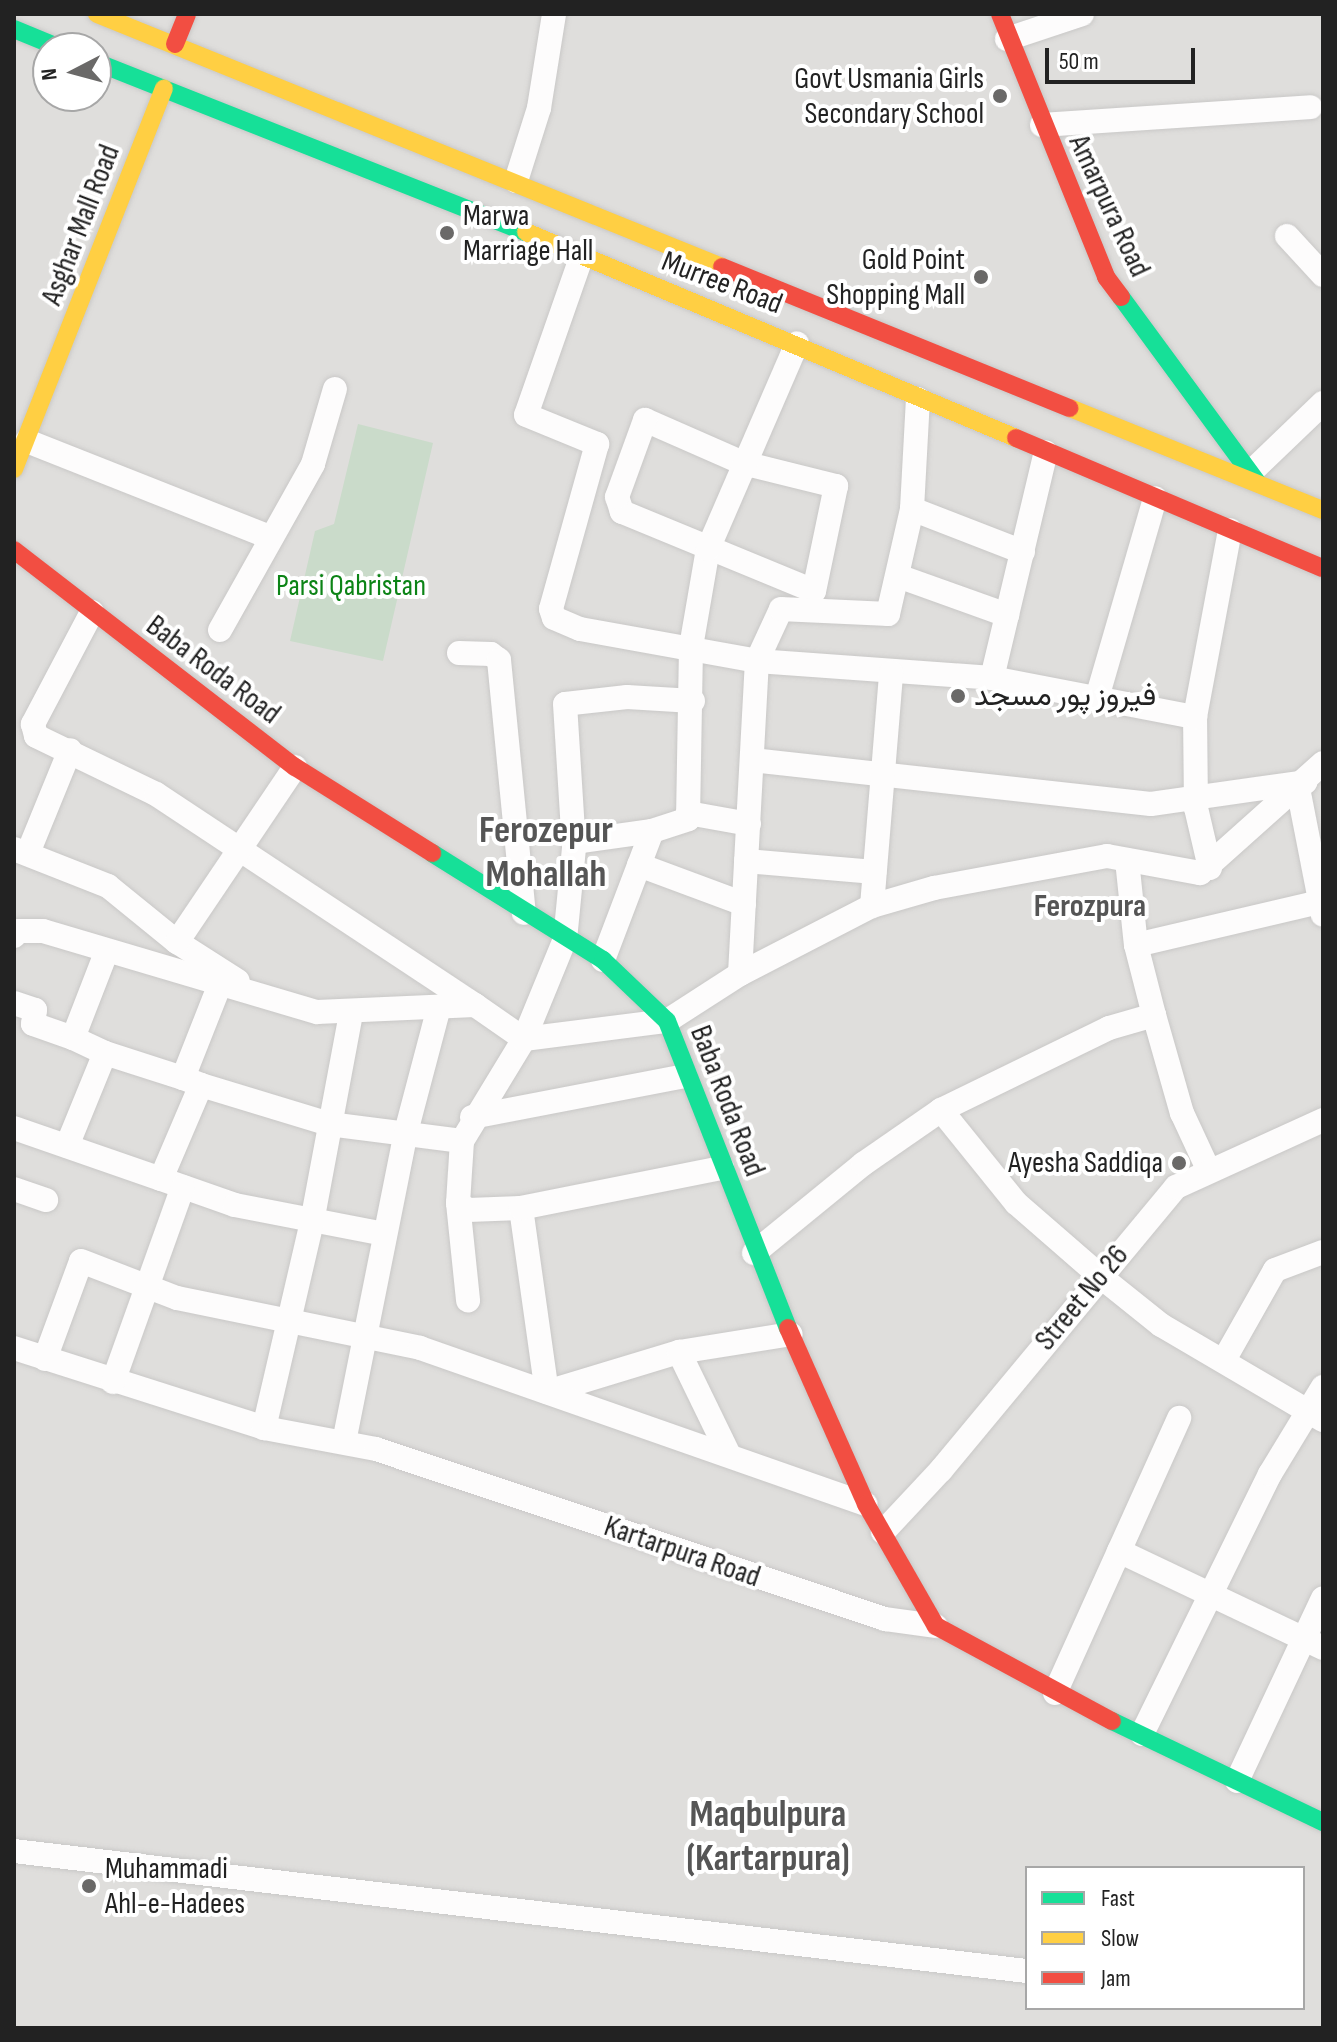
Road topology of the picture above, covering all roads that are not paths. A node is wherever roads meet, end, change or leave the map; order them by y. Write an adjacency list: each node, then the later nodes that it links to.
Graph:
1 (97, 14): 7 (main road, Murree Road)
2 (187, 14): 7 (main road)
3 (554, 14): 12 (street)
4 (1000, 14): 6 (main road, Amarpura Road)
5 (1082, 14): 6 (street)
6 (1007, 39): 11 (main road, Amarpura Road)
7 (175, 44): 12 (main road, Murree Road)
8 (112, 68): 9 (main road, Murree Road)
9 (164, 89): 14 (main road, Murree Road); 20 (main road, Asghar Mall Road)
10 (1310, 107): 11 (street)
11 (1042, 125): 24 (main road, Amarpura Road)
12 (516, 181): 24 (main road, Murree Road)
13 (1287, 236): 15 (street)
14 (581, 258): 16 (main road, Murree Road); 38 (street)
15 (1323, 275)
16 (797, 343): 18 (main road, Murree Road); 22 (street)
17 (335, 389): 29 (street)
18 (918, 399): 21 (main road, Murree Road); 26 (street)
19 (1323, 403): 24 (street)
20 (27, 441): 23 (main road, Asghar Mall Road); 29 (street)
21 (1046, 452): 25 (main road, Murree Road); 32 (street)
22 (743, 463): 30 (street); 30 (street); 30 (street)
23 (14, 469)
24 (1254, 477): 27 (main road, Murree Road)
25 (1155, 498): 28 (main road, Murree Road); 43 (street)
26 (912, 509): 32 (street); 34 (street)
27 (1323, 510)
28 (1230, 530): 33 (main road, Murree Road); 45 (street)
29 (270, 537): 37 (street)
30 (708, 549): 38 (street)
31 (14, 550): 35 (main road, Baba Roda Road)
32 (1023, 552): 36 (street)
33 (1323, 568)
34 (898, 576): 36 (street); 40 (street)
35 (92, 612): 46 (street); 49 (main road, Baba Roda Road)
36 (1007, 615): 42 (street)
37 (220, 630)
38 (691, 647): 40 (street); 44 (street)
39 (459, 653): 67 (street)
40 (757, 661): 41 (street); 47 (street)
41 (891, 673): 42 (street); 50 (street)
42 (992, 678): 43 (street)
43 (1097, 698): 45 (street)
44 (693, 701): 53 (street); 56 (street)
45 (1195, 717): 52 (street)
46 (70, 750): 57 (street); 58 (street)
47 (752, 760): 50 (street); 54 (street)
48 (1323, 763): 51 (street)
49 (295, 767): 58 (street); 67 (main road, Baba Roda Road)
50 (884, 776): 52 (street); 63 (street)
51 (1309, 783): 52 (street); 62 (street); 66 (street)
52 (1196, 801): 62 (street)
53 (688, 813): 54 (street); 55 (street)
54 (749, 824): 60 (street)
55 (652, 831): 56 (street); 61 (street)
56 (574, 842): 69 (street)
57 (21, 851): 70 (street)
58 (243, 851): 70 (street); 78 (street)
59 (1127, 860): 62 (street); 65 (street); 71 (street)
60 (746, 861): 63 (street); 64 (street)
61 (639, 865): 64 (street); 73 (street)
62 (1210, 868)
63 (875, 872): 65 (street)
64 (744, 904): 74 (street)
65 (872, 906): 74 (street)
66 (1322, 909): 71 (street)
67 (524, 913): 69 (main road, Baba Roda Road)
68 (14, 936): 72 (street)
69 (565, 939): 73 (main road, Baba Roda Road); 84 (street)
70 (177, 942): 76 (street)
71 (1136, 945): 81 (street)
72 (106, 953): 75 (street); 83 (street)
73 (603, 960): 82 (main road, Baba Roda Road)
74 (740, 974): 82 (street)
75 (220, 984): 76 (street); 87 (street)
76 (268, 999): 80 (street)
77 (14, 1003): 83 (street)
78 (475, 1005): 79 (street); 84 (street)
79 (439, 1007): 80 (street); 93 (street)
80 (351, 1014): 91 (street)
81 (1154, 1015): 88 (street); 97 (street)
82 (667, 1021): 84 (street); 86 (main road, Baba Roda Road)
83 (73, 1038): 85 (street)
84 (524, 1039): 89 (street)
85 (105, 1053): 87 (street); 95 (street)
86 (685, 1076): 89 (street); 96 (main road, Baba Roda Road)
87 (192, 1081): 91 (street); 98 (street)
88 (941, 1110): 106 (street); 107 (street)
89 (472, 1117): 94 (street)
90 (1323, 1120): 97 (street, Street No 26)
91 (329, 1124): 93 (street); 103 (street)
92 (14, 1128): 95 (street)
93 (406, 1132): 94 (street); 104 (street)
94 (462, 1141): 101 (street)
95 (67, 1146): 98 (street)
96 (722, 1168): 102 (street); 106 (main road, Baba Roda Road)
97 (1208, 1169): 107 (street, Street No 26)
98 (172, 1183): 103 (street); 108 (street)
99 (14, 1189): 100 (street)
100 (46, 1200)
101 (458, 1203): 102 (street); 109 (street)
102 (521, 1208): 119 (street)
103 (312, 1222): 104 (street); 110 (street)
104 (384, 1234): 112 (street)
105 (1323, 1252): 116 (street)
106 (754, 1253): 111 (main road, Baba Roda Road)
107 (1101, 1277): 116 (street); 126 (street, Street No 26)
108 (147, 1286): 110 (street); 115 (street); 117 (street)
109 (468, 1300)
110 (291, 1318): 112 (street); 122 (street)
111 (791, 1334): 114 (street); 125 (main road, Baba Roda Road)
112 (363, 1335): 119 (street); 123 (street)
113 (14, 1348): 115 (street, Kartarpura Road)
114 (679, 1352): 119 (street); 124 (street)
115 (45, 1359): 117 (street, Kartarpura Road)
116 (1224, 1360): 120 (street)
117 (113, 1382): 122 (street, Kartarpura Road)
118 (1323, 1387): 120 (street)
119 (547, 1392): 124 (street)
120 (1316, 1415): 128 (street)
121 (1179, 1418): 127 (street)
122 (264, 1428): 123 (street, Kartarpura Road)
123 (344, 1442): 130 (street, Kartarpura Road)
124 (729, 1455): 125 (street)
125 (866, 1504): 126 (main road, Baba Roda Road)
126 (883, 1532): 130 (main road, Baba Roda Road)
127 (1119, 1551): 128 (street); 132 (street)
128 (1214, 1596): 131 (street); 133 (street)
129 (1323, 1598): 131 (street)
130 (936, 1626): 132 (main road, Kartarpura Road)
131 (1313, 1644): 134 (street)
132 (1055, 1693): 133 (main road, Kartarpura Road)
133 (1142, 1734): 134 (main road, Kartarpura Road)
134 (1237, 1781): 135 (main road, Kartarpura Road)
135 (1323, 1822)
136 (14, 1851): 137 (street)
137 (1025, 1971)

